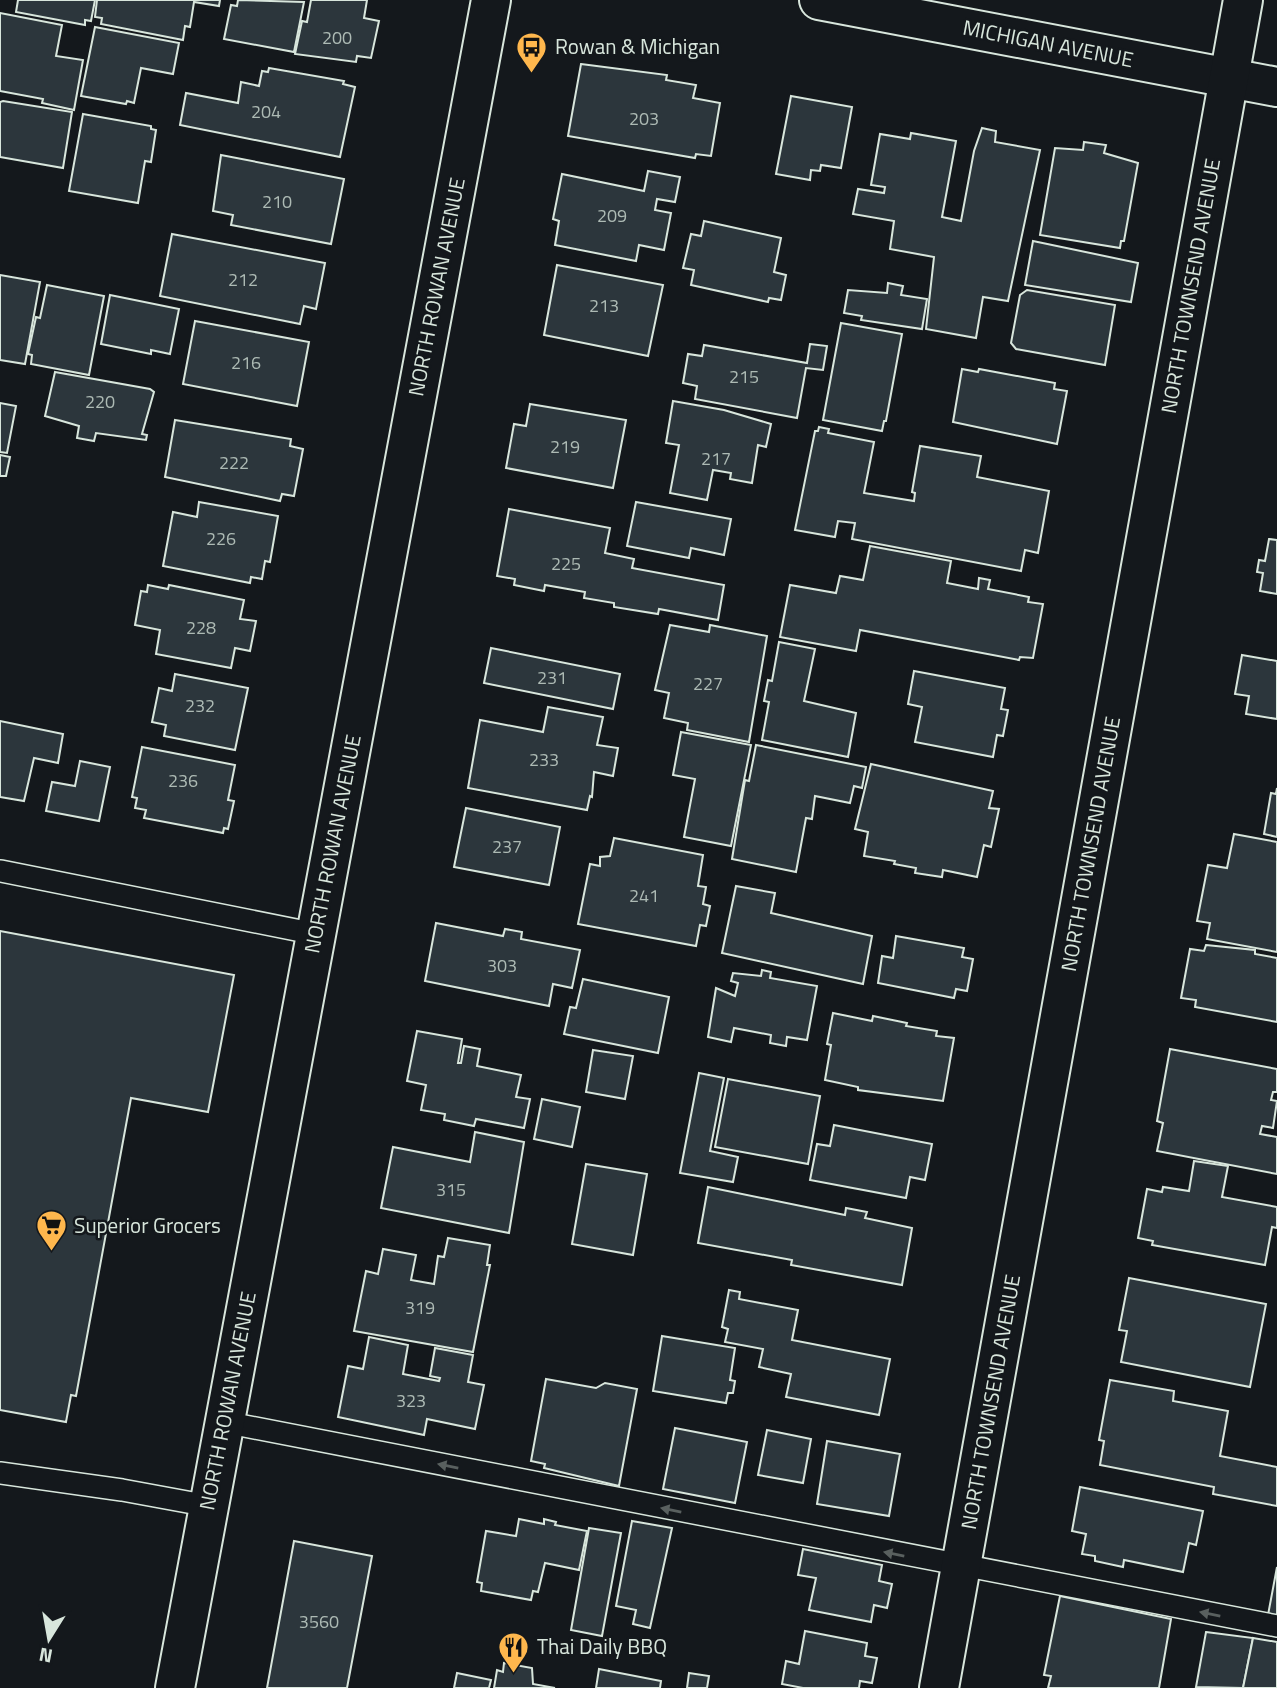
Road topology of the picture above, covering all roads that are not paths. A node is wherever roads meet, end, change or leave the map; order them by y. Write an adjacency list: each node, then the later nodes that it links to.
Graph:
1 (491, 0): 7 (street, NORTH ROWAN AVENUE)
2 (819, 0): 4 (street, MICHIGAN AVENUE)
3 (1243, 0): 4 (street, NORTH TOWNSEND AVENUE)
4 (1229, 78): 5 (street, MICHIGAN AVENUE); 11 (street, NORTH TOWNSEND AVENUE)
5 (1277, 87)
6 (1, 871): 7 (lane)
7 (316, 934): 8 (street, NORTH ROWAN AVENUE)
8 (224, 1422): 10 (street, NORTH ROWAN AVENUE); 11 (lane, one-way to 8)
9 (0, 1473): 10 (lane)
10 (209, 1506): 13 (street, NORTH ROWAN AVENUE)
11 (961, 1567): 12 (lane, one-way to 11); 14 (street, NORTH TOWNSEND AVENUE)
12 (1277, 1626)
13 (175, 1688)
14 (939, 1688)

